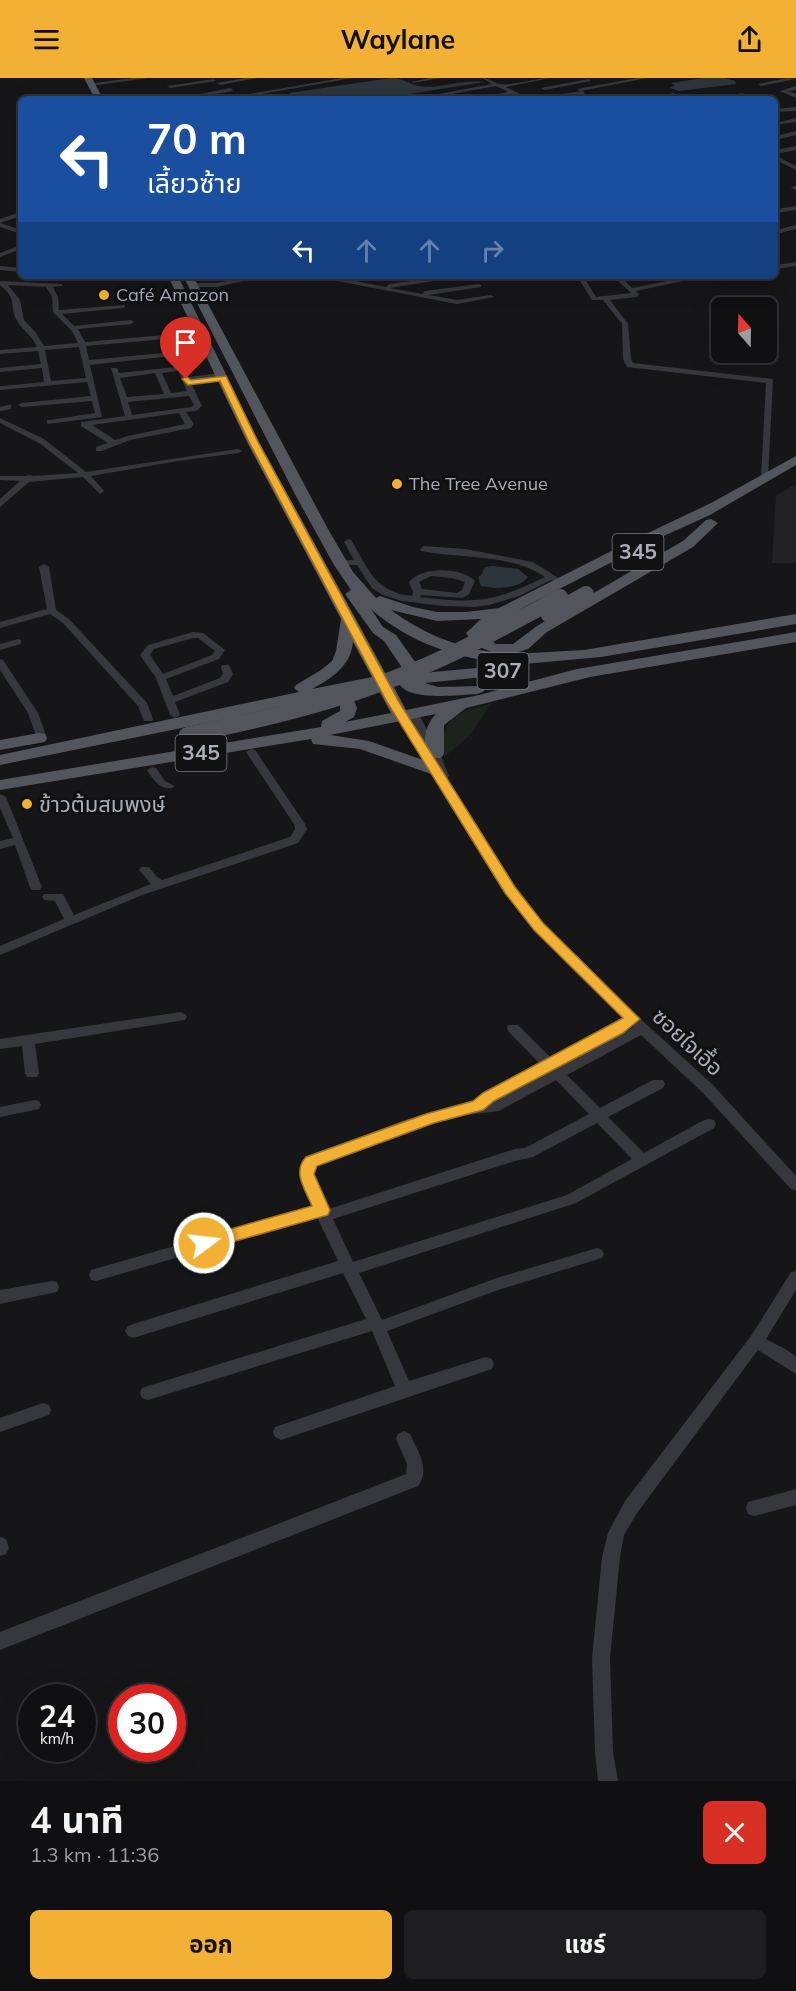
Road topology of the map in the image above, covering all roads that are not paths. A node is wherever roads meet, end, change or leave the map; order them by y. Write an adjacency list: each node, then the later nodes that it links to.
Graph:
1 (109, 78): 15 (street)
2 (146, 78): 15 (street)
3 (167, 78): 14 (street)
4 (256, 78): 18 (street)
5 (351, 78): 22 (street)
6 (439, 78): 17 (street)
7 (485, 78): 8 (street); 21 (street)
8 (491, 78)
9 (548, 78): 21 (street)
10 (558, 78): 19 (street)
11 (596, 78): 19 (street)
12 (646, 78): 38 (street)
13 (796, 78): 20 (street)
14 (212, 79): 18 (street)
15 (89, 81): 32 (main road)
16 (297, 81): 22 (street)
17 (413, 82)
18 (221, 84): 26 (street); 28 (street)
19 (569, 84): 24 (street)
20 (761, 84)
21 (499, 85): 29 (street); 35 (street)
22 (305, 86): 34 (street)
23 (240, 88): 26 (street)
24 (544, 88)
25 (796, 88): 41 (street)
26 (230, 90): 33 (street); 34 (street)
27 (527, 91): 29 (street)
28 (175, 92)
29 (515, 93): 36 (street); 37 (street)
30 (674, 95): 39 (street)
31 (743, 95): 40 (street)
32 (94, 96)
33 (208, 96)
34 (241, 96)
35 (433, 96)
36 (496, 96)
37 (521, 96)
38 (555, 96)
39 (669, 96)
40 (737, 96)
41 (796, 96)
42 (778, 106): 43 (street)
43 (788, 109): 44 (street); 45 (street)
44 (796, 109)
45 (778, 111)
46 (796, 120): 47 (street)
47 (778, 124)
48 (796, 133): 49 (street)
49 (778, 138)
50 (796, 148): 51 (street)
51 (778, 152)
52 (796, 154): 53 (street)
53 (778, 158)
54 (778, 159): 55 (street)
55 (795, 166): 56 (street)
56 (778, 169)
57 (796, 208): 58 (street)
58 (778, 211)
59 (18, 215): 60 (street)
60 (0, 223): 62 (street)
61 (796, 227): 63 (street)
62 (18, 231)
63 (778, 232)
64 (18, 248): 66 (street)
65 (0, 249): 66 (street)
66 (8, 252): 67 (street)
67 (0, 255)
68 (778, 259): 69 (street)
69 (792, 266)
70 (0, 268): 71 (street)
71 (18, 270)
72 (174, 279): 95 (main road)
73 (247, 279): 80 (street)
74 (331, 279): 81 (street)
75 (355, 279): 81 (street)
76 (439, 279): 86 (street)
77 (582, 279): 90 (street)
78 (619, 279): 87 (street)
79 (688, 279): 87 (street)
80 (190, 280): 137 (main road)
81 (341, 281): 86 (street)
82 (2, 283): 83 (street); 97 (street)
83 (49, 285): 84 (street); 92 (street)
84 (60, 285)
85 (478, 286): 88 (street)
86 (376, 287): 88 (street)
87 (632, 290): 90 (street)
88 (415, 295): 89 (street)
89 (491, 297)
90 (606, 298): 129 (street)
91 (123, 306): 92 (street)
92 (56, 312): 94 (street)
93 (130, 322): 94 (street)
94 (72, 328): 96 (street)
95 (200, 332): 96 (street); 106 (main road)
96 (82, 344): 97 (street); 100 (street)
97 (40, 348): 98 (street); 101 (street)
98 (0, 352)
99 (111, 360): 100 (street); 102 (street); 105 (street)
100 (86, 363): 107 (street)
101 (44, 366): 103 (street); 109 (street)
102 (182, 368): 104 (street); 108 (street)
103 (0, 370)
104 (158, 371): 105 (street); 112 (street)
105 (116, 376): 114 (street)
106 (222, 376): 108 (street); 123 (main road)
107 (90, 380): 109 (street); 113 (street)
108 (187, 381): 111 (street)
109 (48, 384): 110 (street)
110 (3, 388)
111 (193, 393): 112 (street); 116 (street)
112 (168, 396): 114 (street)
113 (95, 398): 115 (street); 119 (street)
114 (123, 400): 117 (street)
115 (22, 405)
116 (181, 411): 117 (street); 122 (street)
117 (129, 417): 122 (street)
118 (0, 420): 120 (street)
119 (50, 422)
120 (20, 428): 121 (street); 127 (street)
121 (8, 437)
122 (113, 442): 124 (street)
123 (256, 447): 127 (street); 145 (main road)
124 (99, 449)
125 (796, 460): 129 (main road)
126 (796, 472): 133 (main road, 345)
127 (84, 474): 130 (street); 131 (street)
128 (0, 476): 130 (street)
129 (765, 477): 139 (main road)
130 (28, 478): 132 (street)
131 (100, 491)
132 (0, 504)
133 (711, 523): 147 (main road); 179 (main road, 345, bridge)
134 (348, 542): 136 (street)
135 (424, 549): 139 (street)
136 (360, 562): 137 (street); 141 (street)
137 (340, 565): 140 (main road); 149 (main road)
138 (44, 567): 144 (street)
139 (557, 585): 142 (street); 143 (main road); 177 (main road, 345, bridge)
140 (364, 595): 143 (main road); 153 (main road)
141 (416, 596): 142 (street); 142 (street)
142 (459, 601)
143 (519, 604): 147 (main road)
144 (52, 610): 148 (street); 169 (street)
145 (348, 619): 162 (main road); 164 (main road)
146 (796, 619): 153 (main road, 307)
147 (558, 621): 153 (main road)
148 (0, 625)
149 (378, 630): 154 (main road); 162 (main road)
150 (796, 637): 158 (main road, 307)
151 (18, 642): 152 (street)
152 (0, 647)
153 (622, 650): 156 (main road, 307)
154 (390, 651): 162 (main road); 162 (main road)
155 (0, 662): 160 (street)
156 (547, 664): 159 (main road); 162 (main road, 307)
157 (226, 667): 166 (street)
158 (589, 672): 159 (main road); 165 (main road, 307)
159 (567, 675): 162 (main road)
160 (4, 677): 171 (street)
161 (161, 678): 161 (street); 166 (street)
162 (397, 678): 163 (main road, 345); 167 (main road); 167 (main road)
163 (320, 691): 167 (main road); 168 (main road, 345); 170 (main road)
164 (292, 693): 166 (main road); 168 (main road)
165 (480, 700): 167 (main road, 307); 176 (main road)
166 (173, 708): 169 (main road)
167 (402, 710): 170 (main road, 345); 176 (street); 176 (street)
168 (231, 713): 175 (main road, 345)
169 (148, 719): 171 (main road)
170 (304, 735): 173 (main road); 178 (main road, 345)
171 (42, 738): 172 (main road)
172 (0, 745)
173 (281, 746): 174 (main road); 176 (main road)
174 (251, 752): 178 (main road); 187 (street)
175 (0, 760)
176 (435, 762): 182 (street); 182 (street)
177 (0, 767)
178 (144, 767): 180 (main road, 345); 181 (street); 183 (main road)
179 (0, 780)
180 (0, 785)
181 (169, 786)
182 (447, 786): 193 (street, ซอยใจเอื้อ)
183 (0, 798): 184 (street)
184 (19, 840): 185 (street); 188 (street)
185 (0, 845)
186 (145, 870): 187 (street)
187 (161, 884): 190 (street)
188 (36, 887)
189 (48, 897): 190 (street)
190 (71, 921): 191 (street)
191 (0, 951)
192 (181, 1017): 195 (street)
193 (638, 1023): 197 (street); 205 (street, ซอยใจเอื้อ)
194 (513, 1028): 197 (street)
195 (28, 1039): 196 (street); 198 (street)
196 (0, 1044)
197 (554, 1069): 202 (street); 206 (street)
198 (32, 1073)
199 (658, 1084): 202 (street)
200 (34, 1105): 201 (street)
201 (0, 1112)
202 (597, 1116): 204 (street); 206 (street)
203 (709, 1124): 204 (street)
204 (641, 1159): 208 (street)
205 (796, 1185)
206 (323, 1213): 208 (street); 209 (street)
207 (597, 1254): 213 (street)
208 (348, 1268): 213 (street); 214 (street)
209 (96, 1275)
210 (796, 1277): 215 (street)
211 (52, 1287): 212 (street)
212 (0, 1297)
213 (377, 1325): 218 (street); 219 (street)
214 (133, 1331)
215 (756, 1341): 217 (street); 227 (street)
216 (486, 1364): 218 (street)
217 (796, 1367)
218 (405, 1390): 222 (street)
219 (148, 1393)
220 (43, 1410): 221 (street)
221 (0, 1425)
222 (281, 1432)
223 (404, 1439): 226 (street)
224 (796, 1497): 225 (street)
225 (754, 1508)
226 (0, 1641)
227 (608, 1781)

